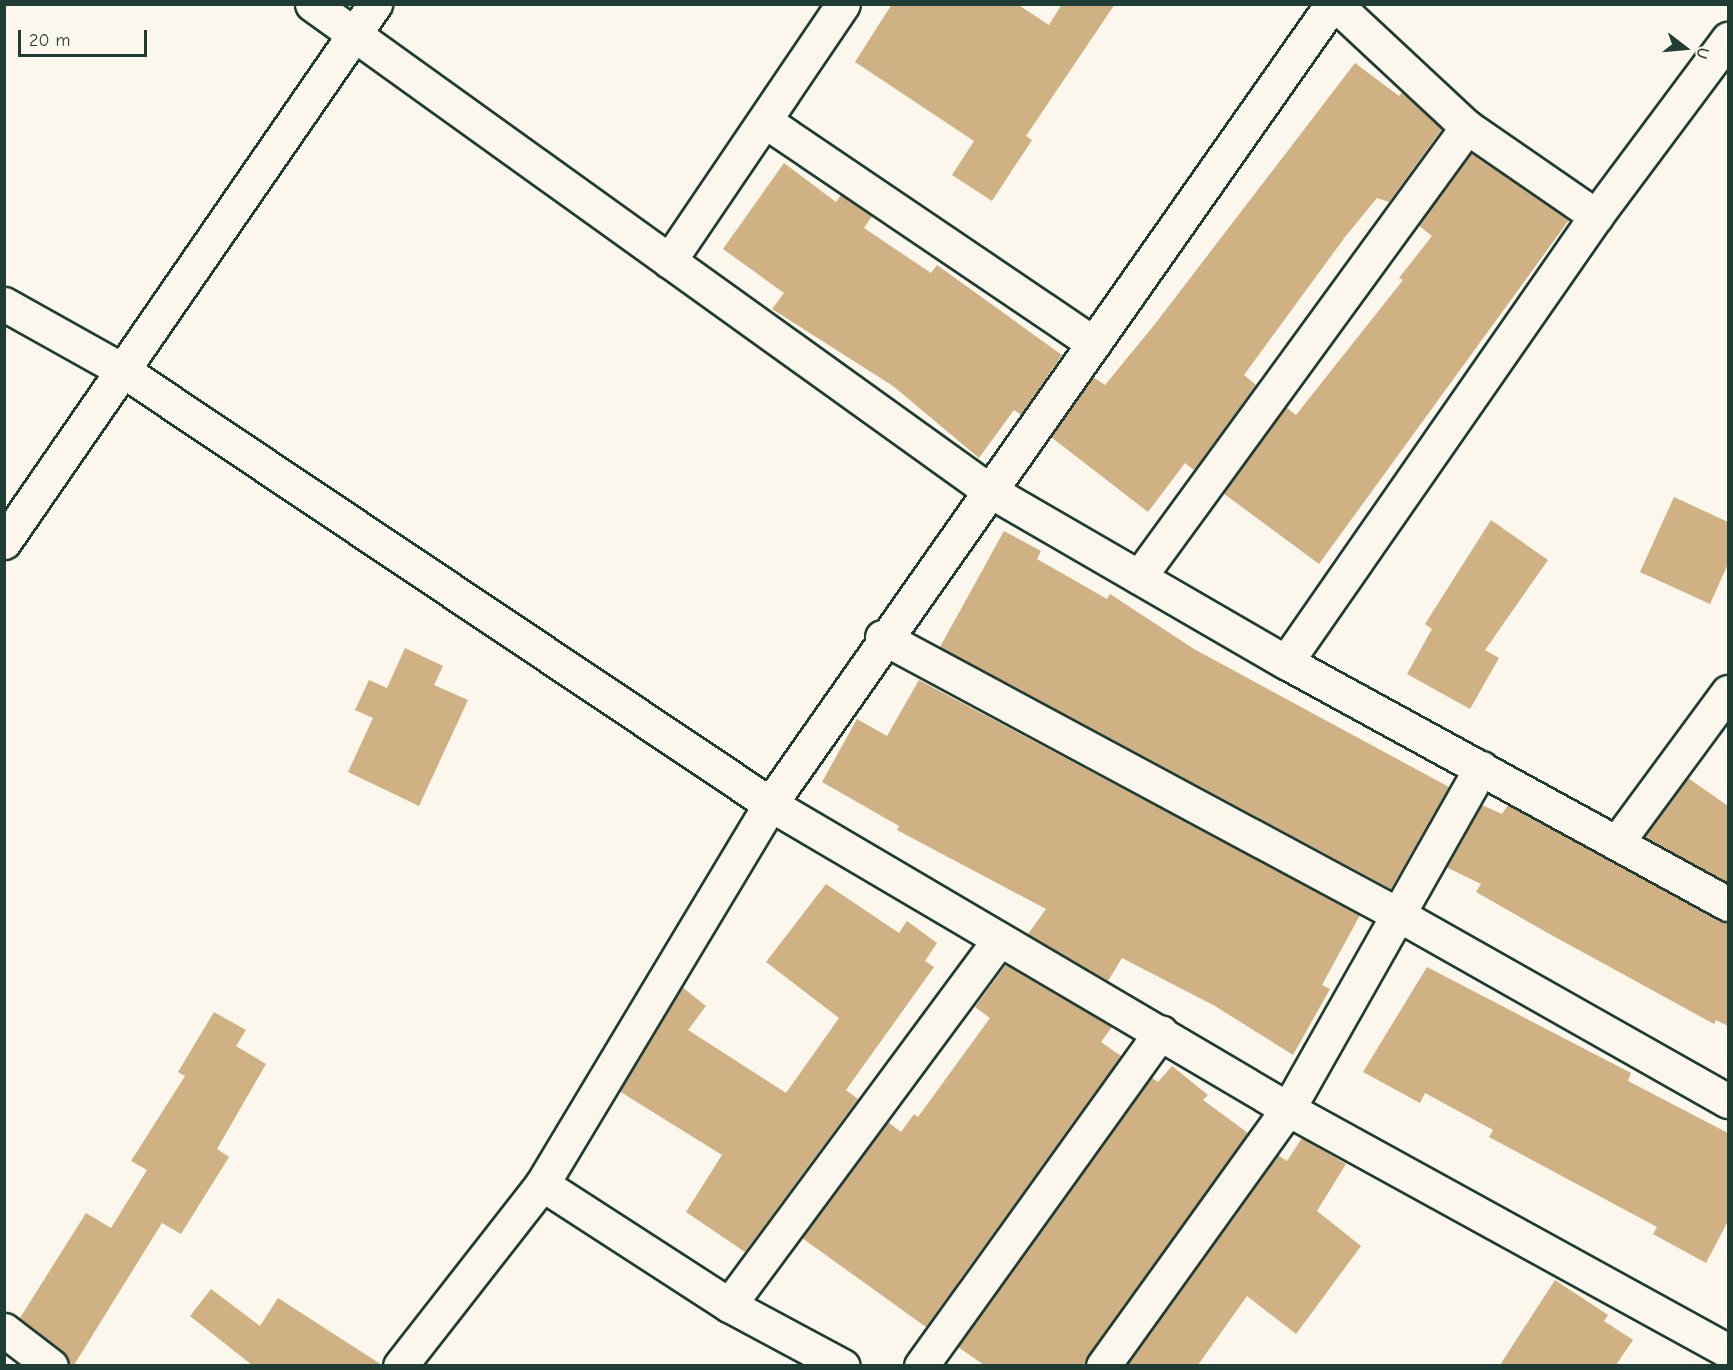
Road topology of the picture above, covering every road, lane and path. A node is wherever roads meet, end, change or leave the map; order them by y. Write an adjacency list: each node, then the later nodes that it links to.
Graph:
1 (312, 4): 5 (street)
2 (375, 4): 5 (street)
3 (843, 4): 7 (street)
4 (1334, 4): 8 (street); 12 (street)
5 (355, 32): 10 (street); 13 (street)
6 (1728, 39): 9 (street)
7 (765, 121): 10 (street); 12 (street)
8 (1467, 127): 9 (street); 16 (street)
9 (1596, 216): 18 (street)
10 (669, 261): 14 (street)
11 (4, 304): 13 (street)
12 (1094, 344): 14 (street)
13 (124, 371): 15 (street); 21 (street)
14 (987, 489): 16 (street); 17 (street)
15 (4, 542)
16 (1139, 577): 18 (street)
17 (882, 637): 21 (street); 24 (street)
18 (1286, 662): 20 (street)
19 (1728, 692): 22 (street)
20 (1481, 768): 22 (street); 24 (street)
21 (770, 804): 25 (street); 29 (street)
22 (1617, 842): 23 (street)
23 (1728, 904)
24 (1399, 915): 27 (street); 28 (street)
25 (999, 940): 26 (street); 30 (street)
26 (1161, 1032): 28 (street); 36 (street)
27 (1728, 1101)
28 (1288, 1109): 32 (street); 37 (street)
29 (542, 1184): 30 (street); 34 (street)
30 (729, 1305): 35 (street)
31 (4, 1330): 33 (street)
32 (1728, 1351)
33 (51, 1365)
34 (400, 1365)
35 (843, 1365)
36 (921, 1365)
37 (1103, 1365)

